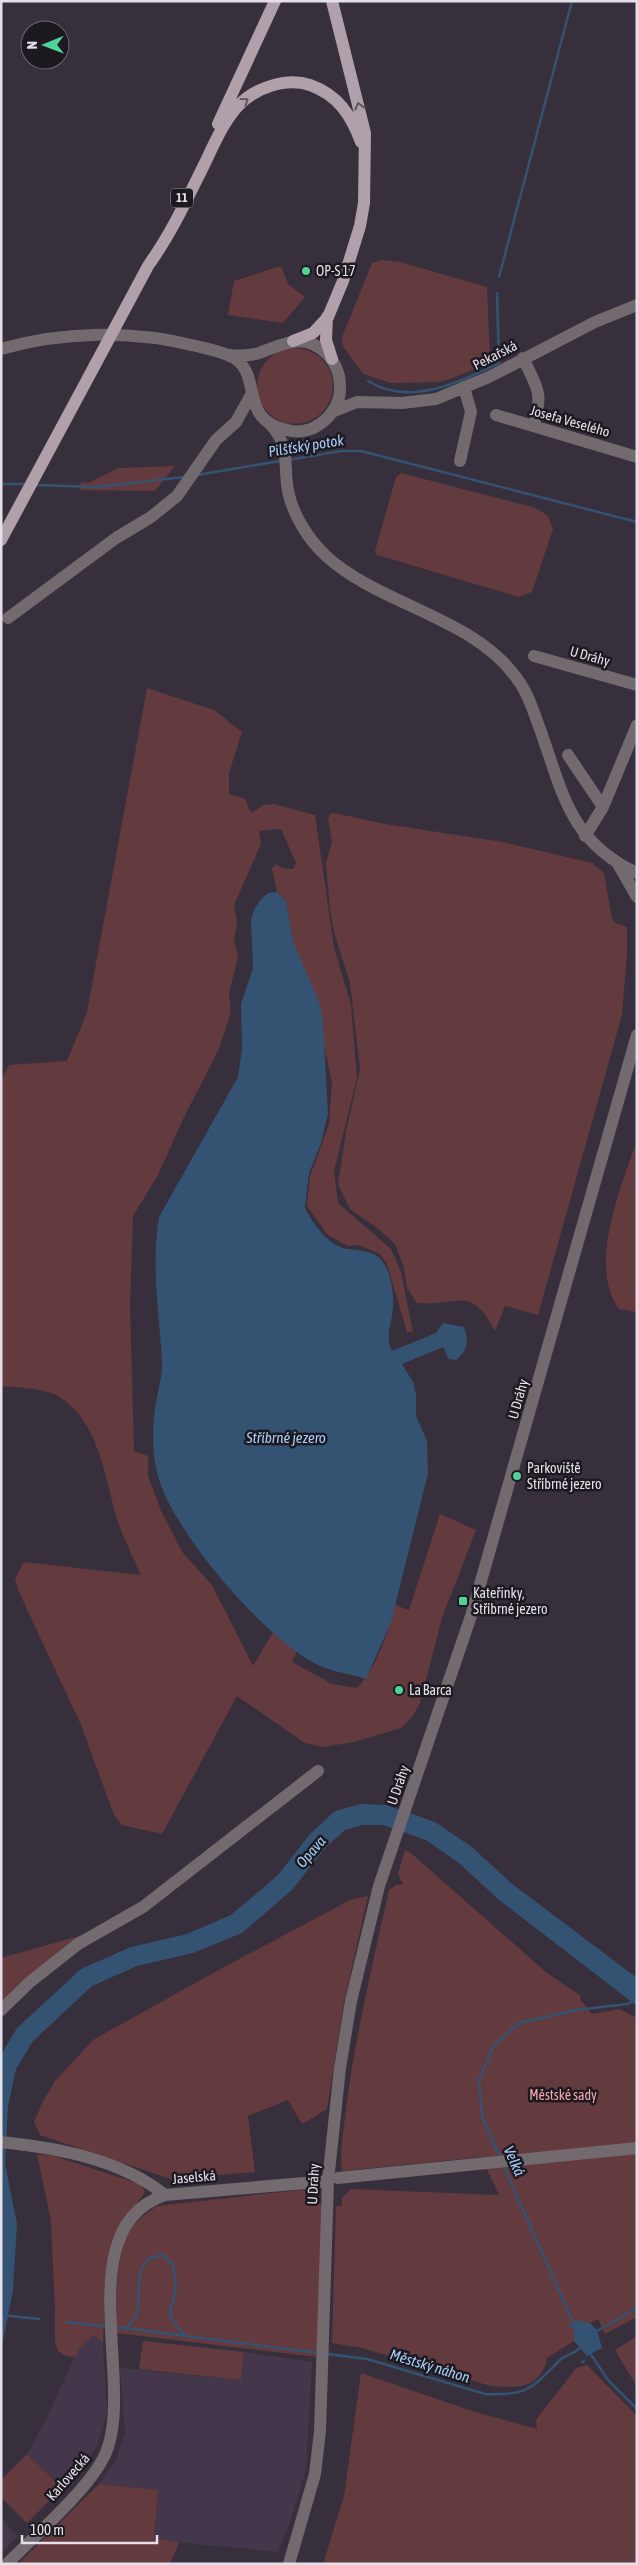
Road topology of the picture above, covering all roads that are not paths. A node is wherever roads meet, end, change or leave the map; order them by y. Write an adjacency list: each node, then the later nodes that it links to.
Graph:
1 (275, 1): 4 (main road, 11)
2 (332, 1): 3 (main road, one-way to 2)
3 (365, 154): 4 (main road, one-way to 3); 6 (main road)
4 (149, 265): 26 (main road, 11, bridge)
5 (634, 308): 11 (street, Pekařská)
6 (328, 317): 7 (main road); 12 (main road)
7 (293, 341): 8 (street); 12 (street)
8 (272, 347): 10 (street); 15 (street)
9 (1, 349): 10 (street)
10 (229, 356): 15 (street)
11 (523, 358): 14 (street, Pekařská); 21 (street)
12 (332, 359): 13 (street)
13 (340, 379): 16 (street); 17 (street)
14 (464, 387): 16 (street, Pekařská); 25 (street)
15 (251, 390): 19 (street); 20 (street)
16 (368, 401): 17 (street, Pekařská)
17 (332, 412): 22 (street)
18 (496, 415): 21 (street, Josefa Veselého)
19 (236, 422): 20 (street); 27 (street)
20 (267, 422): 22 (street); 23 (street)
21 (534, 426): 24 (street, Josefa Veselého)
22 (304, 431): 23 (street)
23 (286, 451): 33 (street)
24 (637, 456)
25 (460, 461)
26 (1, 540)
27 (8, 618)
28 (534, 656): 29 (street, U Dráhy)
29 (637, 685)
30 (637, 725): 32 (street)
31 (568, 755): 32 (street)
32 (603, 807): 33 (street)
33 (585, 836): 34 (street)
34 (618, 864): 35 (street); 36 (street)
35 (637, 873)
36 (637, 897)
37 (637, 1035): 42 (street, U Dráhy)
38 (318, 1771): 39 (street)
39 (1, 2010)
40 (8, 2142): 43 (street, Jaselská)
41 (637, 2148): 42 (street, Jaselská)
42 (333, 2179): 43 (street, Jaselská); 45 (street, U Dráhy)
43 (166, 2195): 44 (street, Karlovecká)
44 (7, 2564)
45 (289, 2564)

